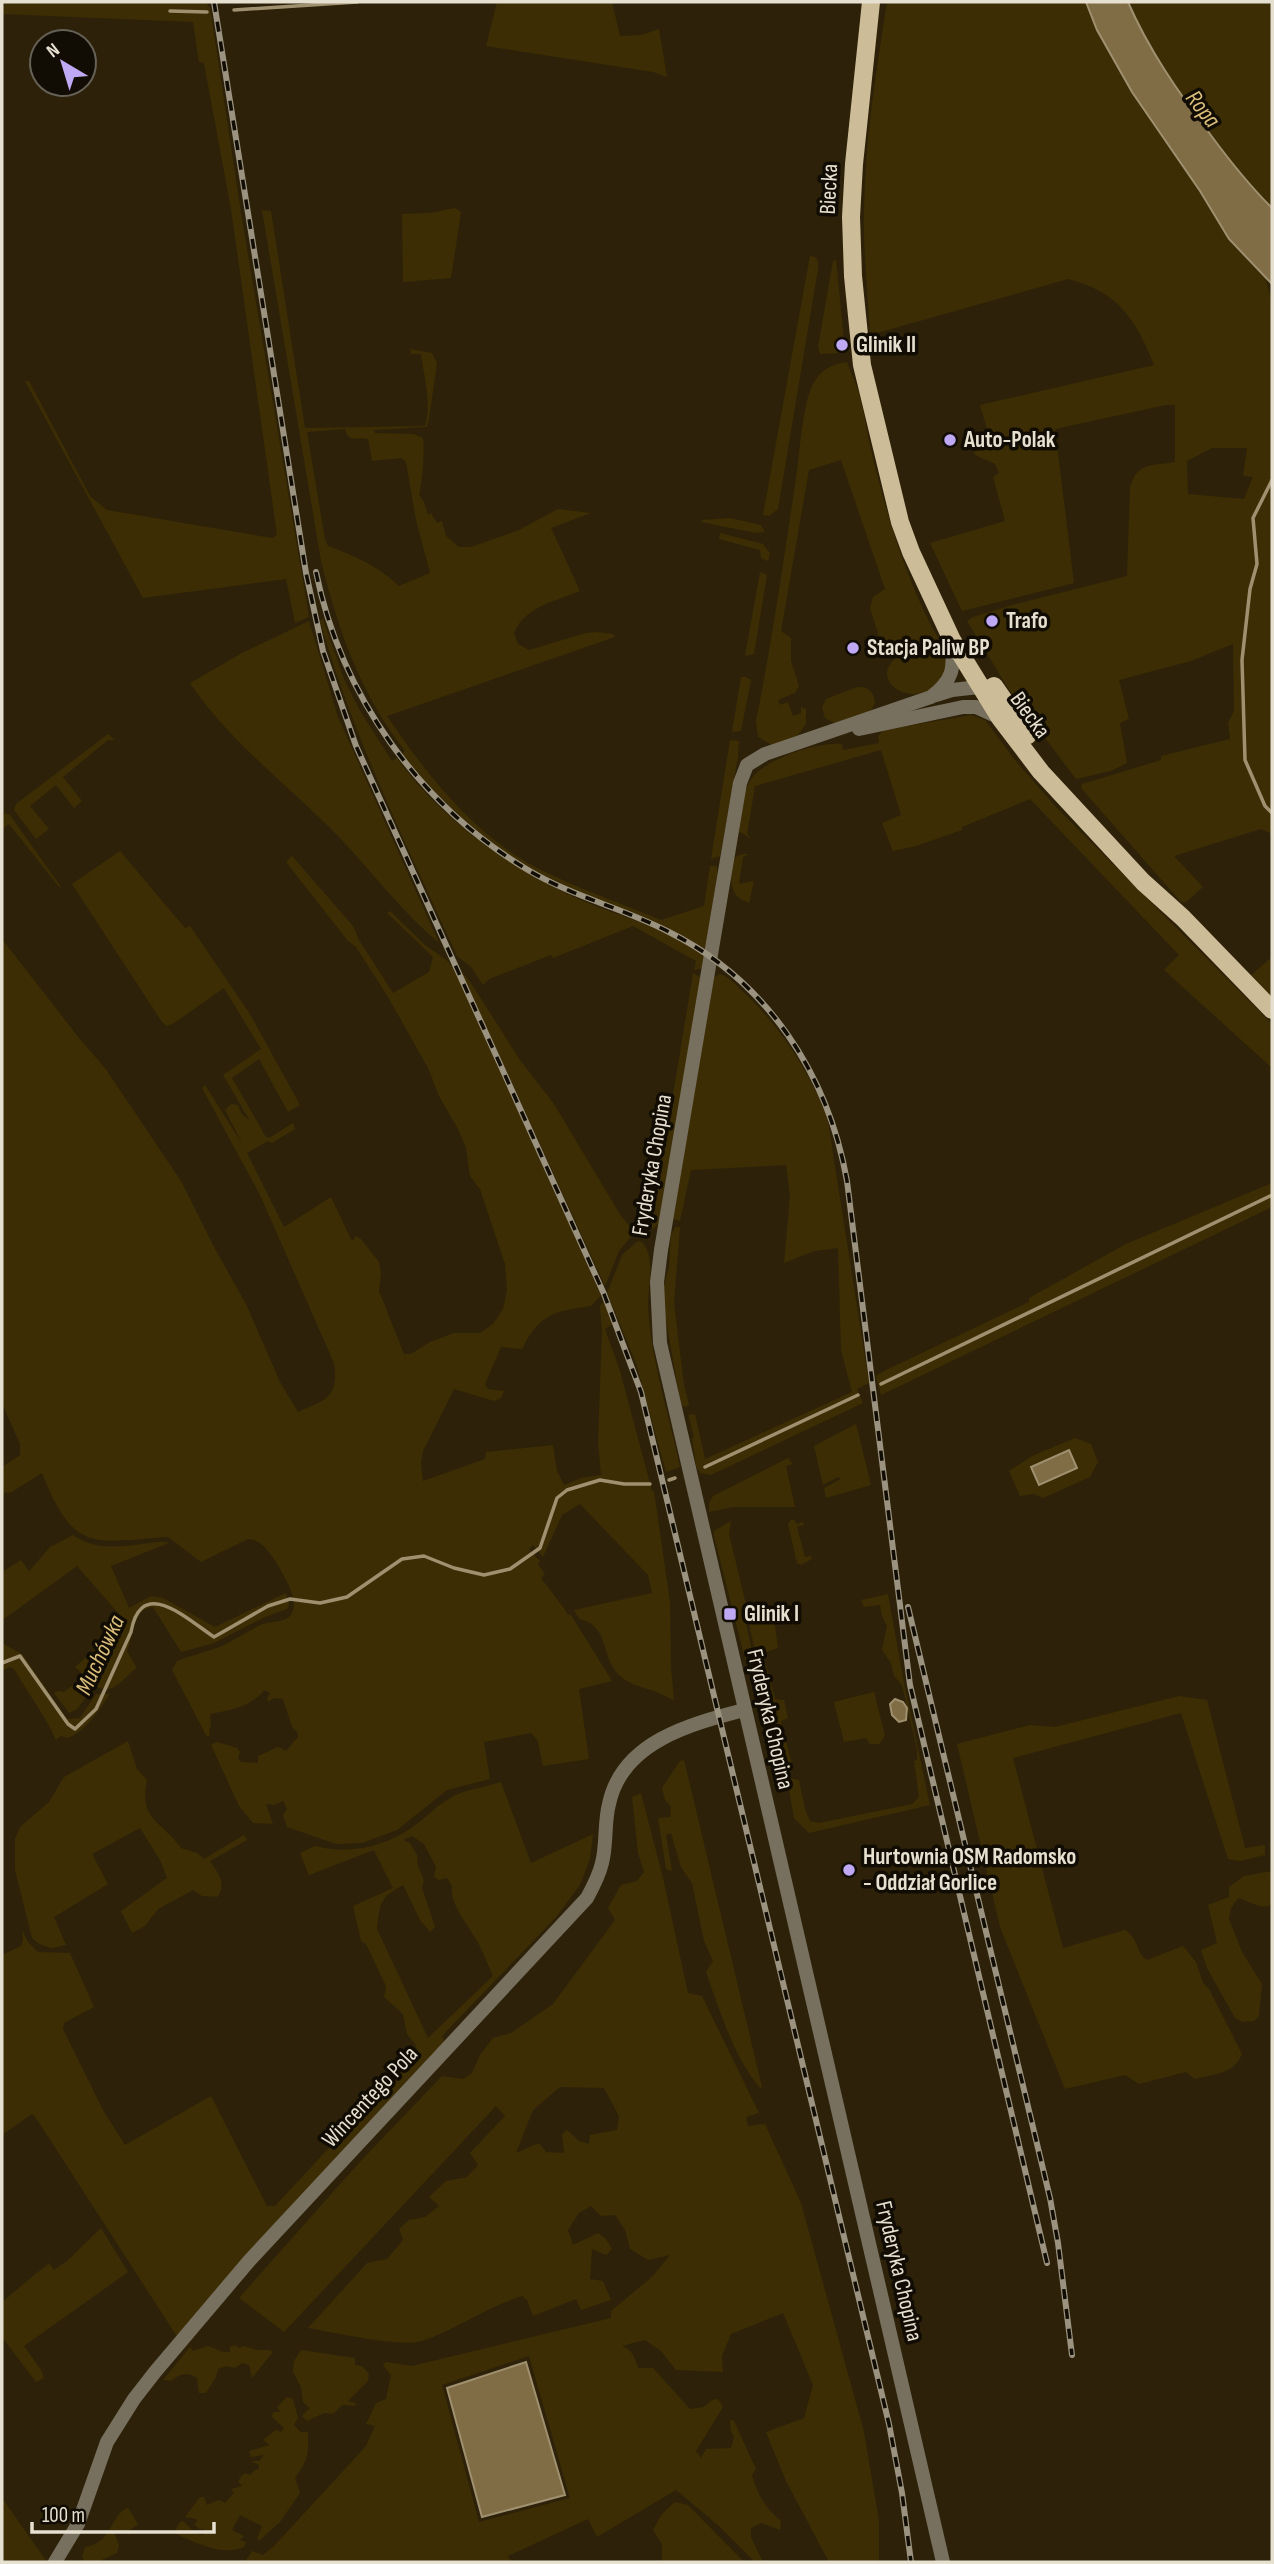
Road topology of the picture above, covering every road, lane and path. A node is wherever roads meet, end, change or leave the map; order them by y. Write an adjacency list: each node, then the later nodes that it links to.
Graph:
1 (871, 2): 2 (main road, Biecka)
2 (896, 501): 3 (main road, Biecka); 4 (main road, Biecka)
3 (952, 640): 4 (main road, Biecka); 5 (street)
4 (985, 680): 5 (street, Fryderyka Chopina); 6 (street); 7 (main road, Biecka); 9 (main road, Biecka)
5 (931, 697): 8 (street, Fryderyka Chopina)
6 (963, 707): 7 (street, Fryderyka Chopina); 8 (street, Fryderyka Chopina)
7 (1000, 718): 9 (main road, Biecka)
8 (833, 732): 11 (street, Fryderyka Chopina)
9 (1183, 918): 10 (main road, Biecka)
10 (1272, 1010)
11 (744, 1710): 12 (street, Wincentego Pola); 13 (street, Fryderyka Chopina)
12 (55, 2562)
13 (943, 2562)

